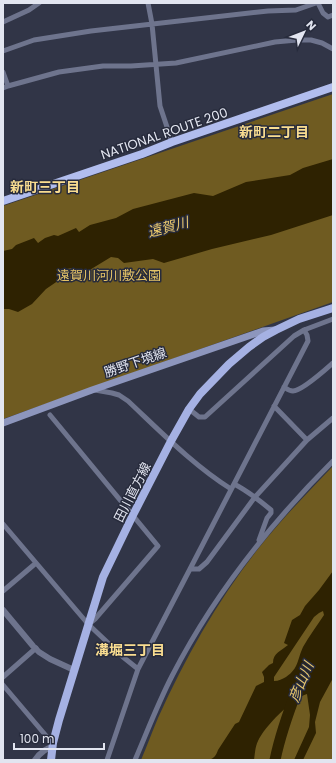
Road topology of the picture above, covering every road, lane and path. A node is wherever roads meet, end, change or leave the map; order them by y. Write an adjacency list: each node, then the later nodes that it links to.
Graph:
1 (40, 3): 6 (street)
2 (148, 3): 7 (street)
3 (317, 3): 4 (street); 5 (street)
4 (306, 5): 7 (street)
5 (333, 15)
6 (3, 22)
7 (152, 24): 9 (street); 10 (street)
8 (333, 49): 10 (street)
9 (3, 51)
10 (156, 64): 12 (street); 14 (street)
11 (3, 72): 12 (street)
12 (5, 87)
13 (333, 87): 14 (highway, NATIONAL ROUTE 200)
14 (172, 142): 15 (highway, NATIONAL ROUTE 200)
15 (3, 201)
16 (333, 308): 18 (main road, 田川直方線)
17 (333, 319): 19 (street)
18 (276, 330): 22 (main road, 勝野下境線); 24 (main road, 田川直方線)
19 (304, 330): 21 (street); 24 (street)
20 (333, 363): 21 (street)
21 (284, 387): 23 (street)
22 (92, 390): 27 (main road, 勝野下境線); 29 (street)
23 (274, 406): 28 (street); 31 (street)
24 (189, 409): 29 (main road, 田川直方線)
25 (50, 415): 33 (street)
26 (333, 418): 28 (street)
27 (3, 423)
28 (307, 440): 32 (street)
29 (171, 441): 31 (street); 33 (main road, 田川直方線)
30 (333, 461): 35 (street)
31 (233, 486): 32 (street); 37 (street)
32 (256, 497): 35 (street); 37 (street)
33 (133, 515): 40 (main road, 田川直方線); 40 (street)
34 (3, 524): 36 (street)
35 (258, 544): 50 (street)
36 (36, 563): 38 (street); 40 (street)
37 (190, 569): 42 (street)
38 (3, 591)
39 (3, 610): 41 (street)
40 (88, 624): 42 (street); 43 (main road, 田川直方線)
41 (36, 648): 43 (street); 44 (street)
42 (138, 669): 49 (street)
43 (74, 670): 46 (main road, 田川直方線)
44 (3, 677)
45 (3, 685): 46 (street)
46 (53, 746): 47 (street); 48 (main road, 田川直方線)
47 (35, 760)
48 (51, 760)
49 (107, 760)
50 (135, 760)

